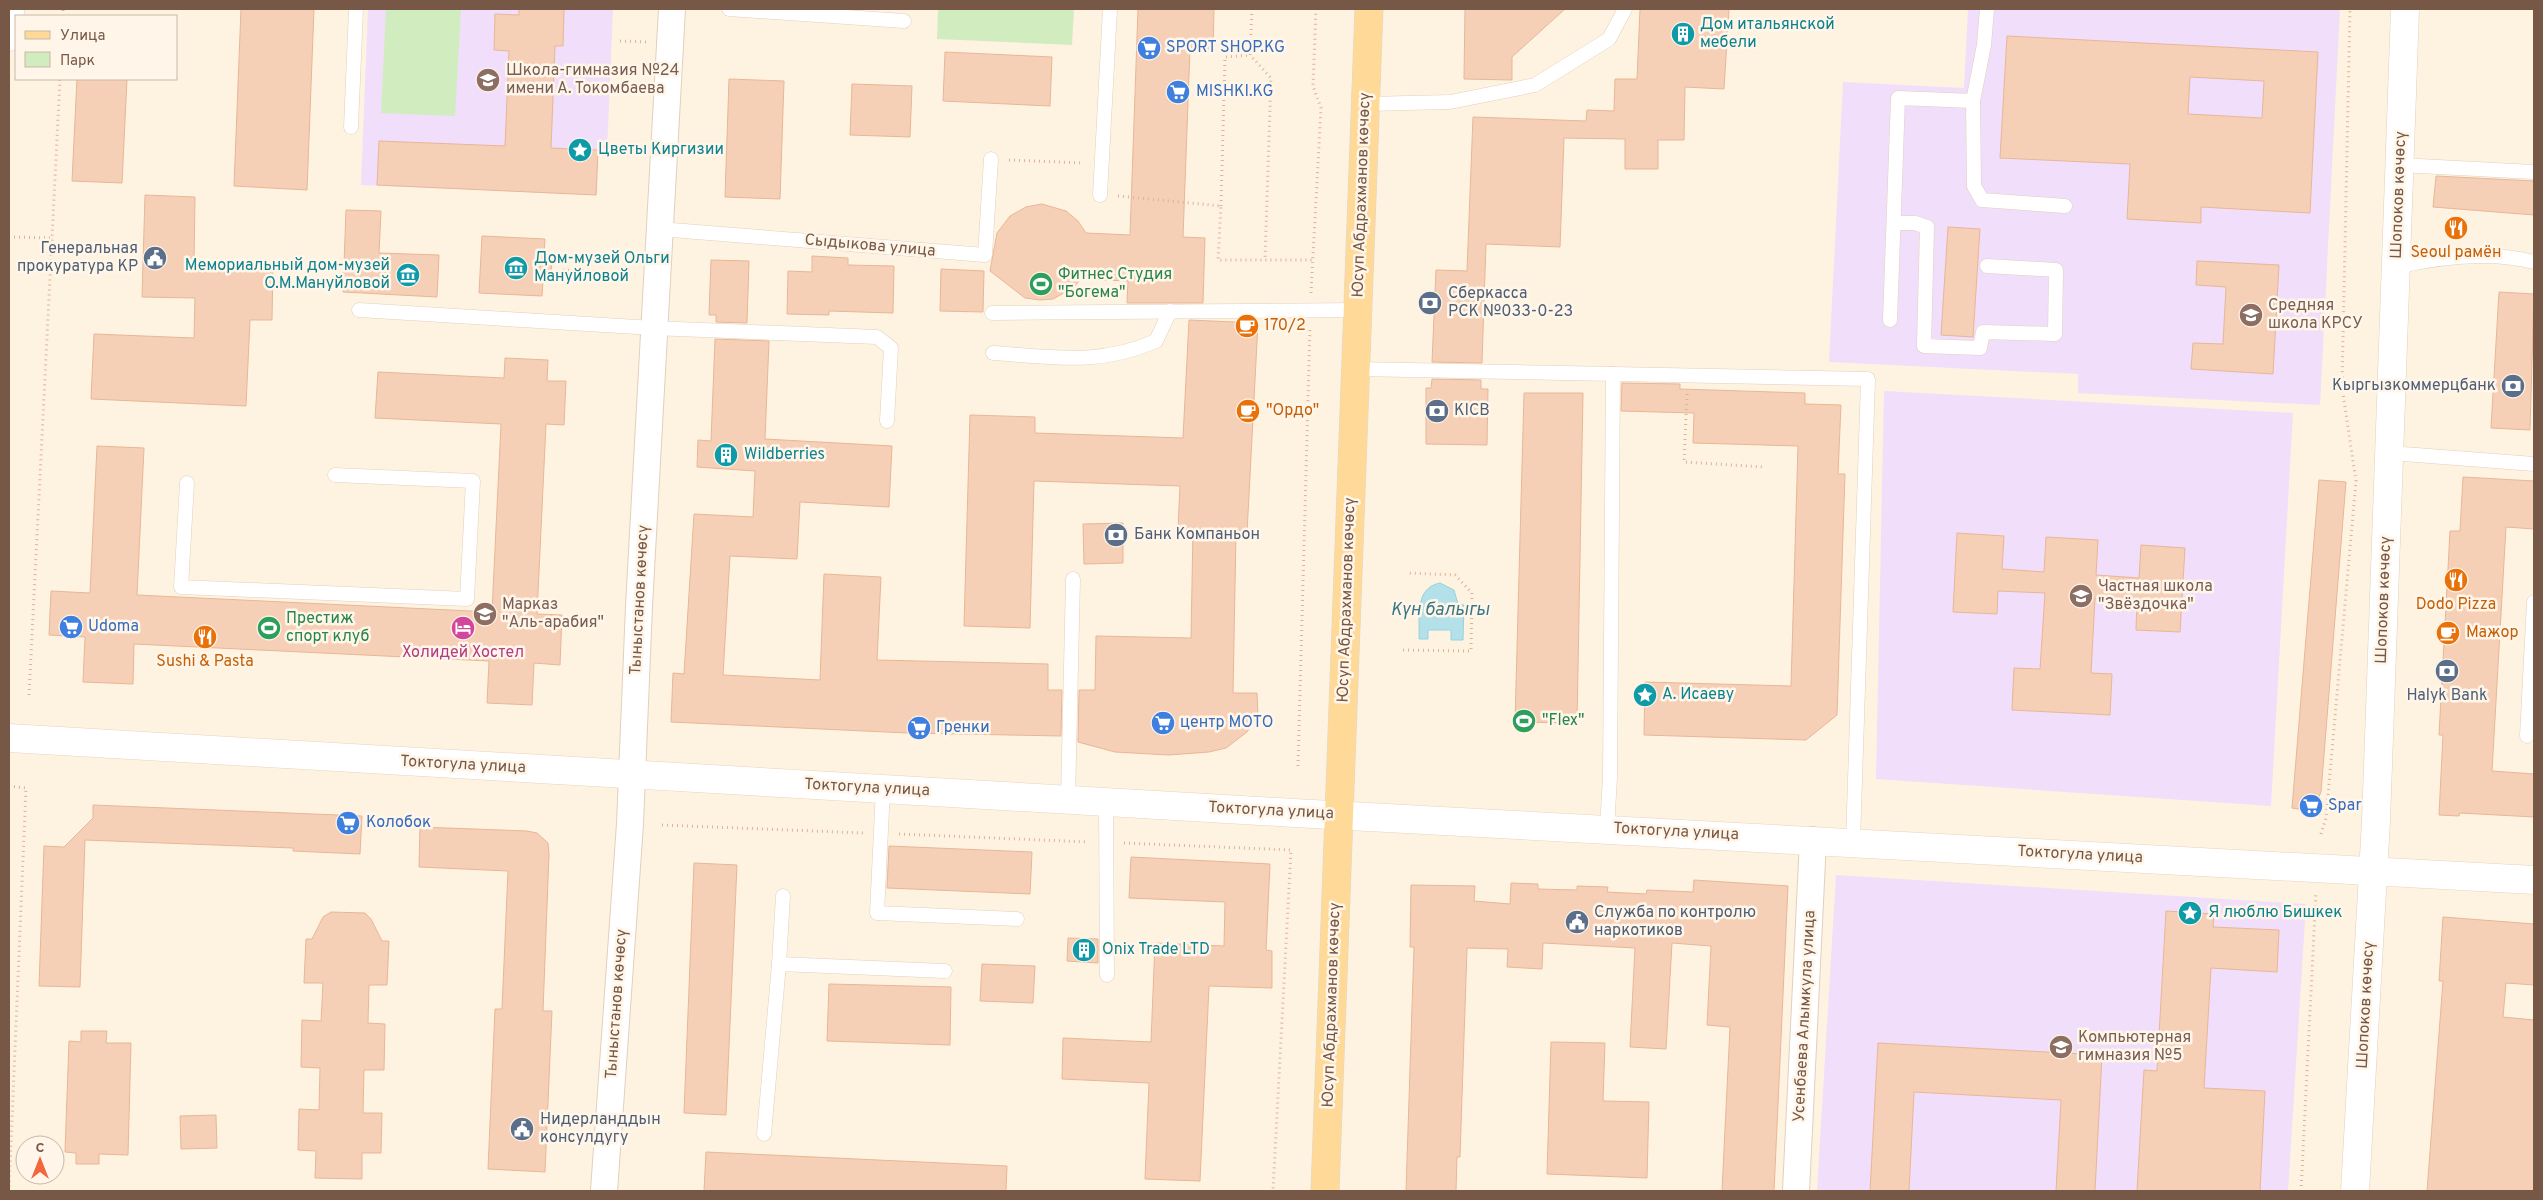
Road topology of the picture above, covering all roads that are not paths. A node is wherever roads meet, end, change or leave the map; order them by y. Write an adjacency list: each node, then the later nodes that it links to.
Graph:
1 (10, 9): 11 (main road)
2 (356, 9): 14 (lane)
3 (672, 9): 21 (street, Тыныстанов көчөсү)
4 (729, 9): 10 (lane)
5 (1110, 9): 18 (lane)
6 (1369, 9): 13 (main road, Юсуп Абдрахманов көчөсү)
7 (1625, 9): 13 (lane)
8 (1987, 9): 12 (lane)
9 (2405, 9): 16 (main road, Шопоков көчөсү)
10 (904, 21)
11 (9, 37)
12 (1972, 100): 19 (lane); 20 (lane)
13 (1366, 104): 26 (main road, Юсуп Абдрахманов көчөсү)
14 (351, 127)
15 (991, 159): 21 (lane, Сыдыкова улица)
16 (2400, 165): 17 (lane); 24 (main road, Шопоков көчөсү)
17 (2534, 172)
18 (1100, 195)
19 (2065, 206)
20 (1894, 223): 23 (lane); 29 (lane)
21 (659, 229): 30 (street, Тыныстанов көчөсү)
22 (2534, 262): 24 (lane)
23 (1986, 266)
24 (2396, 267): 35 (main road, Шопоков көчөсү)
25 (359, 310): 30 (lane)
26 (1358, 310): 27 (lane); 32 (main road, Юсуп Абдрахманов көчөсү)
27 (1170, 311): 28 (lane); 31 (lane)
28 (992, 313)
29 (1890, 320)
30 (653, 328): 34 (lane); 43 (street, Тыныстанов көчөсү)
31 (993, 352)
32 (1356, 369): 33 (lane); 47 (main road, Юсуп Абдрахманов көчөсү)
33 (1613, 374): 48 (lane); 50 (lane)
34 (887, 421)
35 (2390, 452): 36 (lane); 51 (main road, Шопоков көчөсү)
36 (2534, 464)
37 (336, 475): 38 (lane)
38 (187, 483)
39 (1073, 578): 45 (lane)
40 (2534, 602): 41 (lane)
41 (2527, 736)
42 (9, 738): 43 (main road, Токтогула улица)
43 (632, 774): 44 (main road, Токтогула улица); 59 (street, Тыныстанов көчөсү)
44 (883, 789): 45 (main road, Токтогула улица); 54 (lane)
45 (1068, 800): 46 (main road, Токтогула улица)
46 (1106, 802): 47 (main road, Токтогула улица); 57 (lane)
47 (1339, 815): 48 (main road, Токтогула улица); 60 (main road, Юсуп Абдрахманов көчөсү)
48 (1608, 829): 49 (main road, Токтогула улица)
49 (1814, 840): 50 (main road, Токтогула улица); 61 (street, Усенбаева Алымкула улица)
50 (1853, 842): 51 (main road, Токтогула улица)
51 (2374, 871): 52 (main road, Токтогула улица); 62 (main road, Шопоков көчөсү)
52 (2534, 880)
53 (783, 896): 55 (lane)
54 (1017, 919)
55 (779, 964): 56 (lane); 58 (lane)
56 (946, 971)
57 (1107, 974)
58 (764, 1134)
59 (604, 1191)
60 (1325, 1191)
61 (1796, 1191)
62 (2354, 1191)

